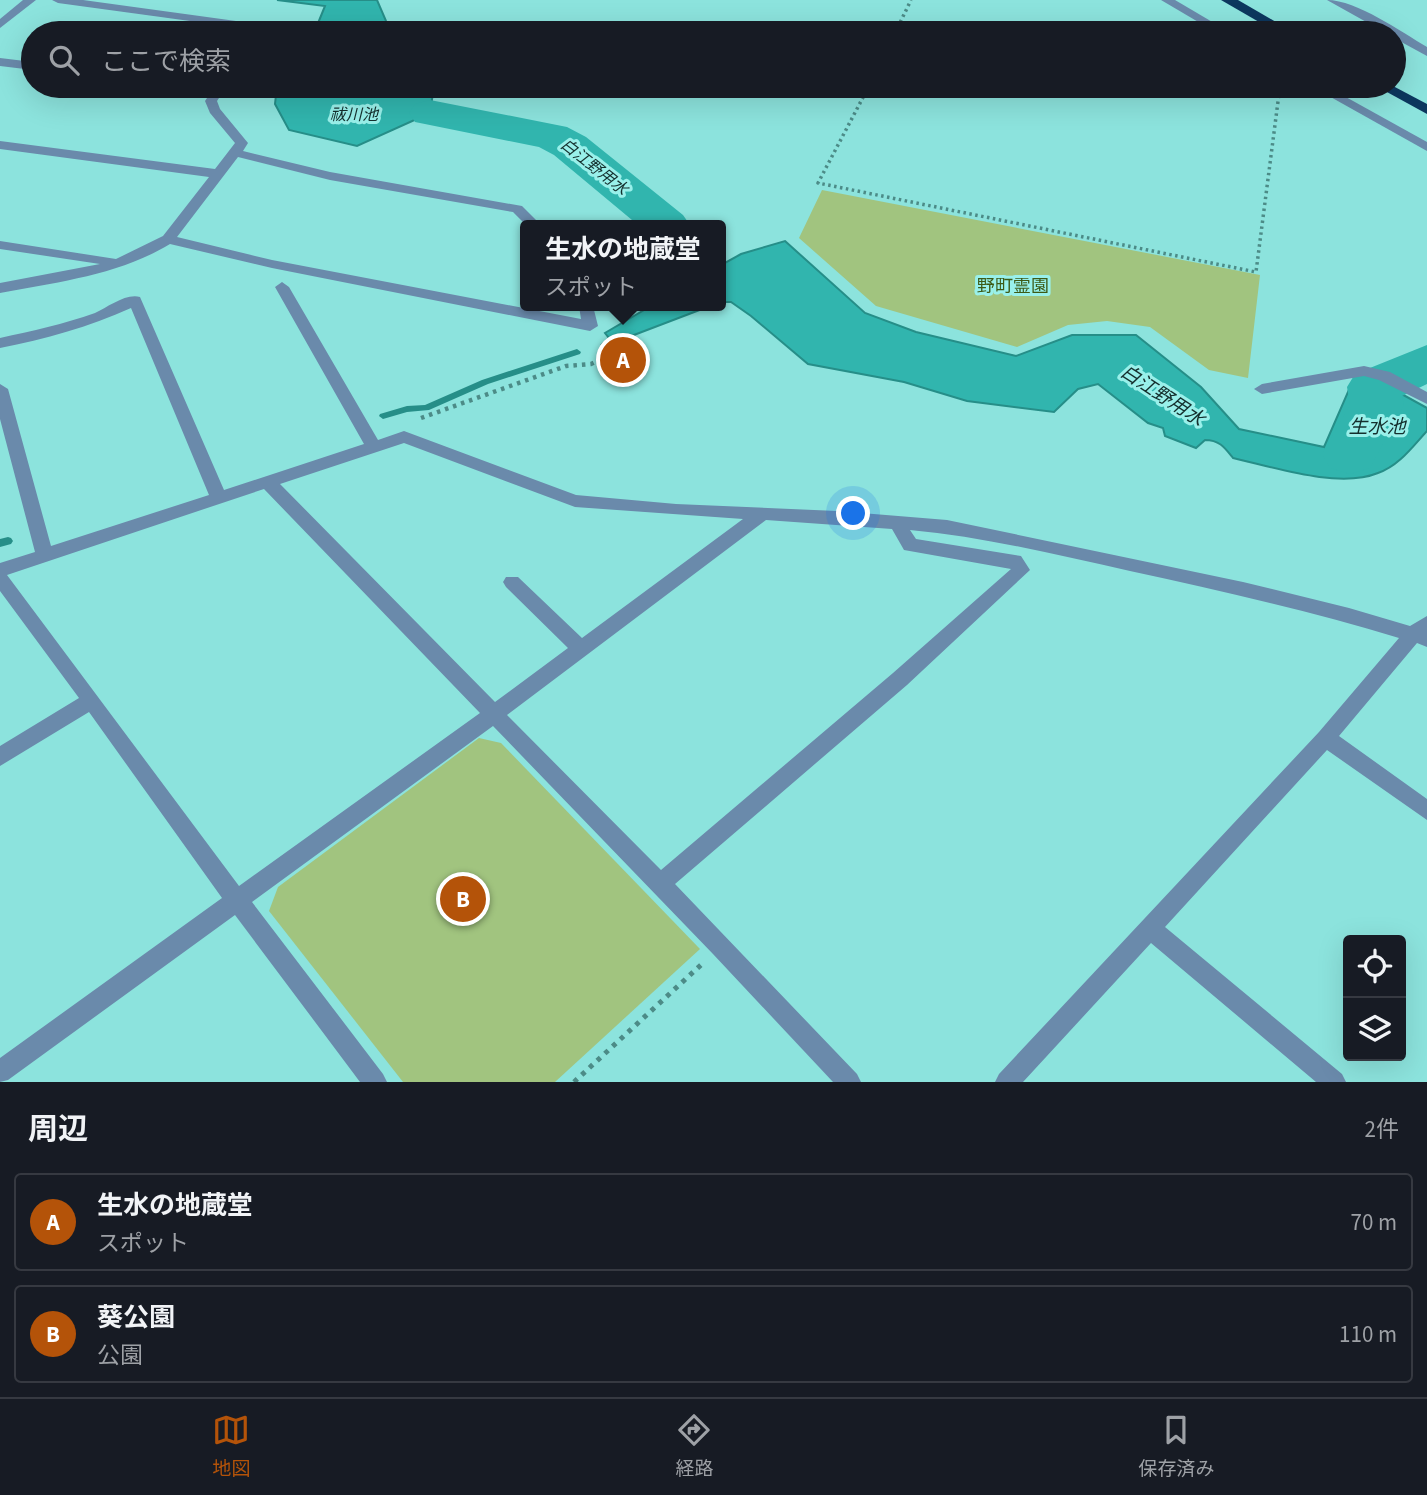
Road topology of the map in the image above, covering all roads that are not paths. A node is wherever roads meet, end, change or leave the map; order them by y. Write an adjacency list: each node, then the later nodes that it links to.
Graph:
1 (30, 0): 10 (street)
2 (58, 0): 6 (street)
3 (1167, 0): 7 (street)
4 (1228, 0): 8 (highway)
5 (1333, 0): 9 (street)
6 (213, 21)
7 (1204, 21)
8 (1266, 21)
9 (1372, 21)
10 (0, 25)
11 (1406, 40): 12 (street)
12 (1427, 52)
13 (0, 62): 14 (street)
14 (21, 65)
15 (213, 98): 21 (street)
16 (1339, 98): 20 (street)
17 (1405, 98): 18 (highway)
18 (1427, 110)
19 (0, 145): 22 (street)
20 (1427, 147)
21 (236, 153): 22 (street); 23 (street)
22 (219, 174): 24 (street)
23 (529, 220)
24 (168, 239): 26 (street); 29 (street)
25 (0, 245): 26 (street)
26 (117, 262): 28 (street)
27 (282, 286): 34 (street)
28 (0, 288)
29 (587, 311)
30 (0, 343): 36 (street)
31 (0, 389): 39 (street)
32 (1262, 389): 33 (street)
33 (1427, 399)
34 (373, 445): 35 (street); 37 (street)
35 (267, 482): 36 (street); 46 (street)
36 (219, 497): 39 (street)
37 (761, 515): 38 (street); 44 (street)
38 (897, 522): 43 (street); 50 (street)
39 (45, 556): 40 (street)
40 (0, 570)
41 (0, 578): 45 (street)
42 (512, 582): 44 (street)
43 (1422, 632): 47 (street)
44 (581, 649): 46 (street)
45 (92, 700): 48 (street); 51 (street)
46 (492, 715): 50 (street); 51 (street)
47 (1326, 738): 49 (street); 52 (street)
48 (0, 757)
49 (1427, 811)
50 (660, 884): 55 (street)
51 (236, 900): 53 (street); 54 (street)
52 (1150, 928): 56 (street); 57 (street)
53 (0, 1072)
54 (375, 1082)
55 (849, 1082)
56 (1007, 1082)
57 (1334, 1082)

